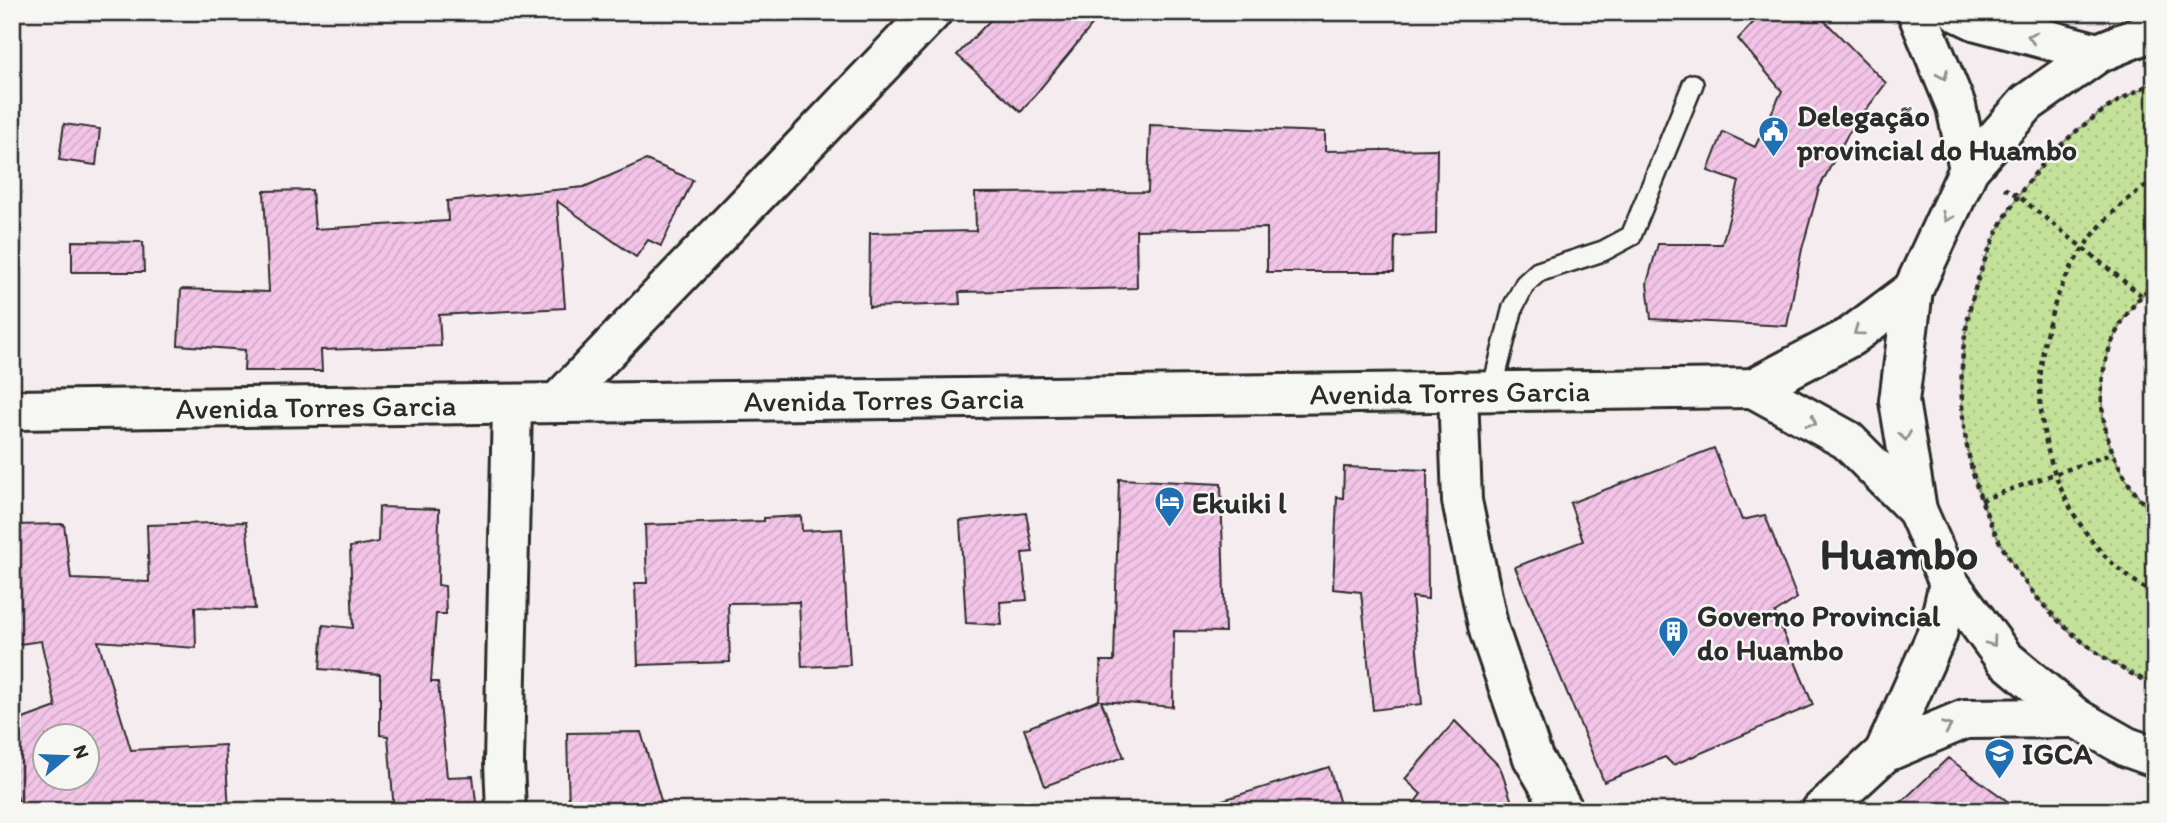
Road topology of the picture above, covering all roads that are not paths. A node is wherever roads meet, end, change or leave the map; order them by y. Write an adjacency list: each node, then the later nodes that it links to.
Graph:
1 (932, 12): 11 (main road)
2 (1917, 12): 7 (main road, one-way to 7)
3 (1958, 12): 5 (main road, one-way to 3)
4 (2155, 30): 5 (main road)
5 (2098, 53): 7 (main road)
6 (1693, 84): 10 (lane)
7 (1969, 169): 8 (main road, one-way to 8)
8 (1913, 290): 9 (main road, one-way to 9); 14 (main road, one-way to 14)
9 (1754, 388): 10 (main road, Avenida Torres Garcia); 14 (main road, one-way to 14)
10 (1475, 391): 11 (main road, Avenida Torres Garcia); 20 (main road)
11 (559, 401): 12 (main road, Avenida Torres Garcia)
12 (512, 406): 13 (main road, Avenida Torres Garcia); 19 (main road)
13 (12, 410)
14 (1917, 510): 15 (main road)
15 (1950, 583): 16 (main road, one-way to 16); 17 (main road)
16 (2076, 718): 17 (main road, one-way to 16); 18 (main road)
17 (1884, 753): 21 (main road)
18 (2155, 757)
19 (506, 811)
20 (1564, 811)
21 (1821, 811)

